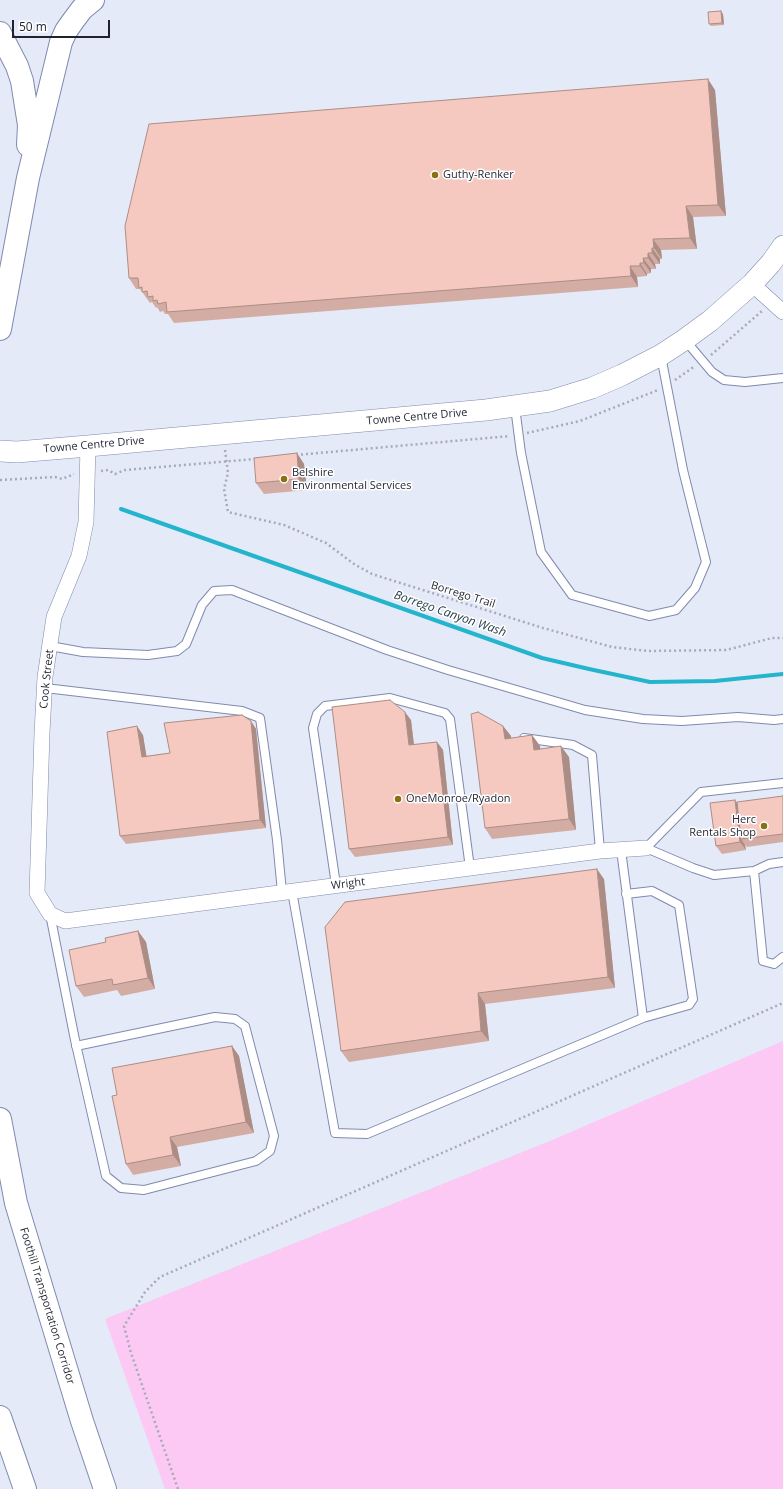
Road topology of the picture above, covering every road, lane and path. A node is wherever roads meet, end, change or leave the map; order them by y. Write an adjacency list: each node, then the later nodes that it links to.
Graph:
1 (93, 0): 3 (highway)
2 (0, 33): 3 (highway)
3 (28, 178): 7 (highway)
4 (783, 246): 5 (street, Towne Centre Drive)
5 (752, 284): 6 (street); 8 (street, Towne Centre Drive)
6 (783, 312)
7 (0, 329)
8 (684, 340): 9 (street, Towne Centre Drive); 10 (lane)
9 (661, 355): 11 (street, Towne Centre Drive); 11 (lane)
10 (783, 378)
11 (515, 406): 12 (street, Towne Centre Drive)
12 (224, 434): 13 (street, Towne Centre Drive); 15 (path, Borrego Trail)
13 (88, 446): 14 (street, Towne Centre Drive); 20 (street, Cook Street)
14 (0, 452)
15 (227, 461): 16 (path); 19 (path, Borrego Trail)
16 (108, 470)
17 (72, 474): 18 (path)
18 (0, 480)
19 (783, 638)
20 (50, 646): 21 (street, Cook Street); 22 (lane)
21 (45, 688): 32 (lane); 34 (street, Cook Street)
22 (783, 719)
23 (520, 737): 27 (lane)
24 (783, 783): 25 (lane)
25 (646, 848): 26 (street, Wright); 30 (lane)
26 (621, 850): 27 (street, Wright); 33 (lane)
27 (600, 851): 29 (street, Wright)
28 (783, 862): 30 (lane)
29 (470, 868): 31 (street, Wright); 31 (lane)
30 (754, 871): 35 (lane)
31 (336, 885): 32 (street, Wright)
32 (287, 892): 34 (street, Wright); 37 (lane)
33 (626, 894): 37 (lane); 37 (lane)
34 (50, 914): 38 (lane)
35 (783, 957)
36 (783, 1003): 43 (path)
37 (643, 1018)
38 (76, 1046): 38 (lane)
39 (0, 1119): 42 (highway, Foothill Transportation Corridor)
40 (0, 1417): 41 (highway)
41 (25, 1489)
42 (105, 1489)
43 (178, 1489)

